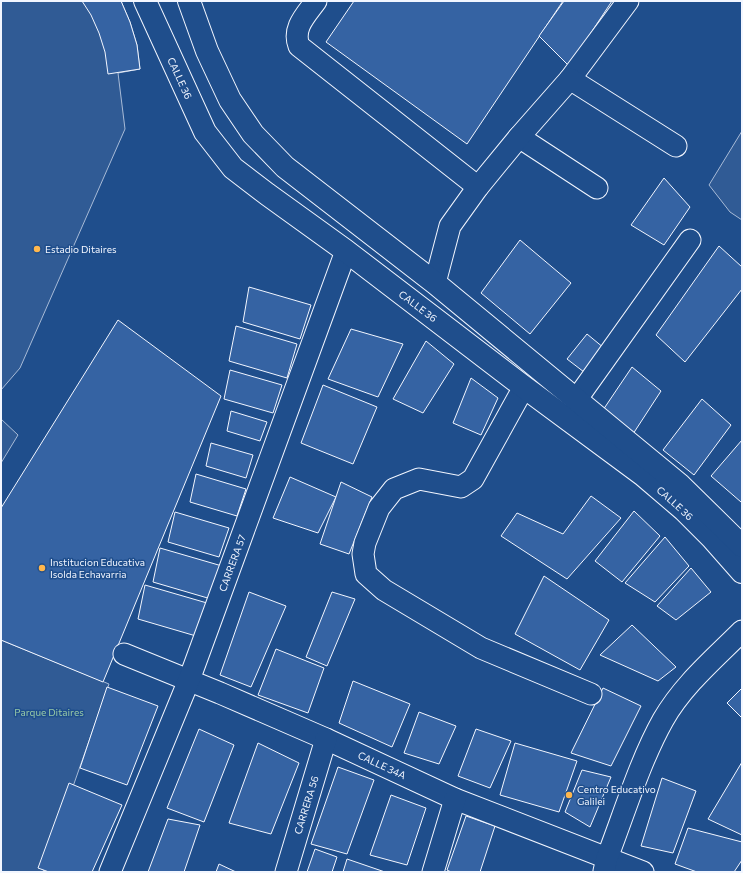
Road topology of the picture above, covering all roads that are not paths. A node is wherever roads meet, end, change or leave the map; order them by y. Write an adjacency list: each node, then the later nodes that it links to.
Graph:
1 (145, 1): 11 (main road, CALLE 36)
2 (189, 1): 12 (main road, CALLE 36)
3 (316, 1): 8 (street)
4 (628, 1): 5 (street)
5 (570, 79): 6 (street); 7 (street)
6 (519, 137): 8 (street); 9 (street)
7 (676, 146)
8 (478, 187): 12 (street)
9 (596, 188)
10 (690, 240): 14 (street)
11 (346, 250): 13 (main road, CALLE 36); 19 (street, CARRERA 57)
12 (436, 283): 14 (main road, CALLE 36)
13 (524, 387): 16 (main road, CALLE 36); 20 (street)
14 (576, 400): 15 (main road, CALLE 36)
15 (742, 546)
16 (742, 572)
17 (742, 631): 23 (street)
18 (124, 654): 19 (street, CALLE 34A)
19 (189, 680): 21 (street, CALLE 34A); 24 (street, CARRERA 57)
20 (591, 694)
21 (326, 739): 22 (street, CALLE 34A); 25 (street, CARRERA 56)
22 (455, 799): 23 (street, CALLE 34A); 26 (street)
23 (606, 865): 27 (street, CALLE 34A)
24 (110, 872)
25 (286, 872)
26 (433, 872)
27 (643, 872)

